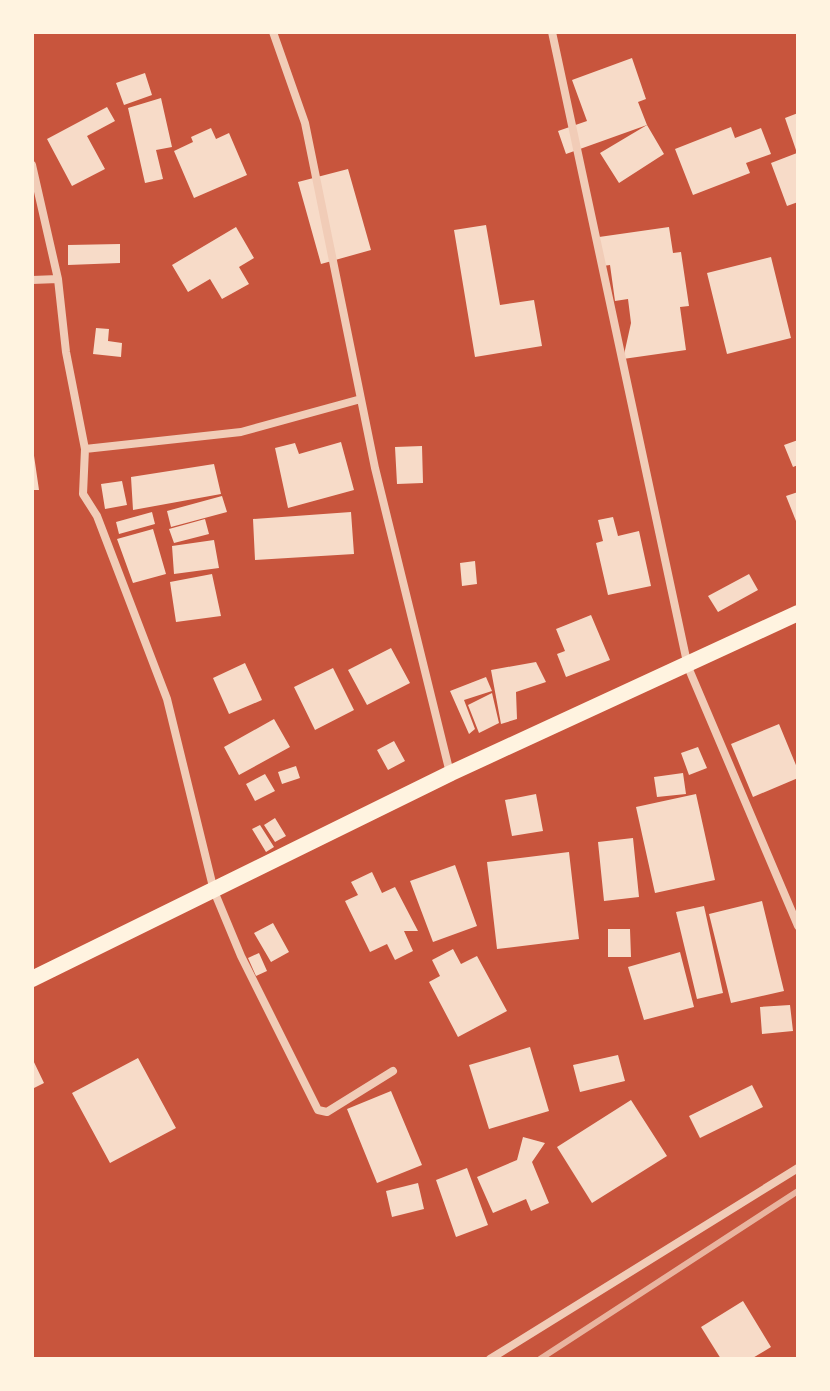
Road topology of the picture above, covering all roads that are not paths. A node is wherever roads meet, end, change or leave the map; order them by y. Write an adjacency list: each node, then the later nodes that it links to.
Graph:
1 (273, 32): 6 (street)
2 (552, 32): 9 (street)
3 (32, 165): 4 (street)
4 (58, 279): 5 (street); 7 (street)
5 (32, 280)
6 (361, 399): 7 (street); 10 (street)
7 (85, 449): 11 (street)
8 (798, 613): 9 (main road)
9 (688, 667): 10 (main road); 12 (street)
10 (451, 773): 11 (main road)
11 (214, 891): 13 (main road); 14 (street)
12 (798, 926)
13 (32, 979)
14 (393, 1071)
15 (798, 1168): 16 (street)
16 (490, 1359)

